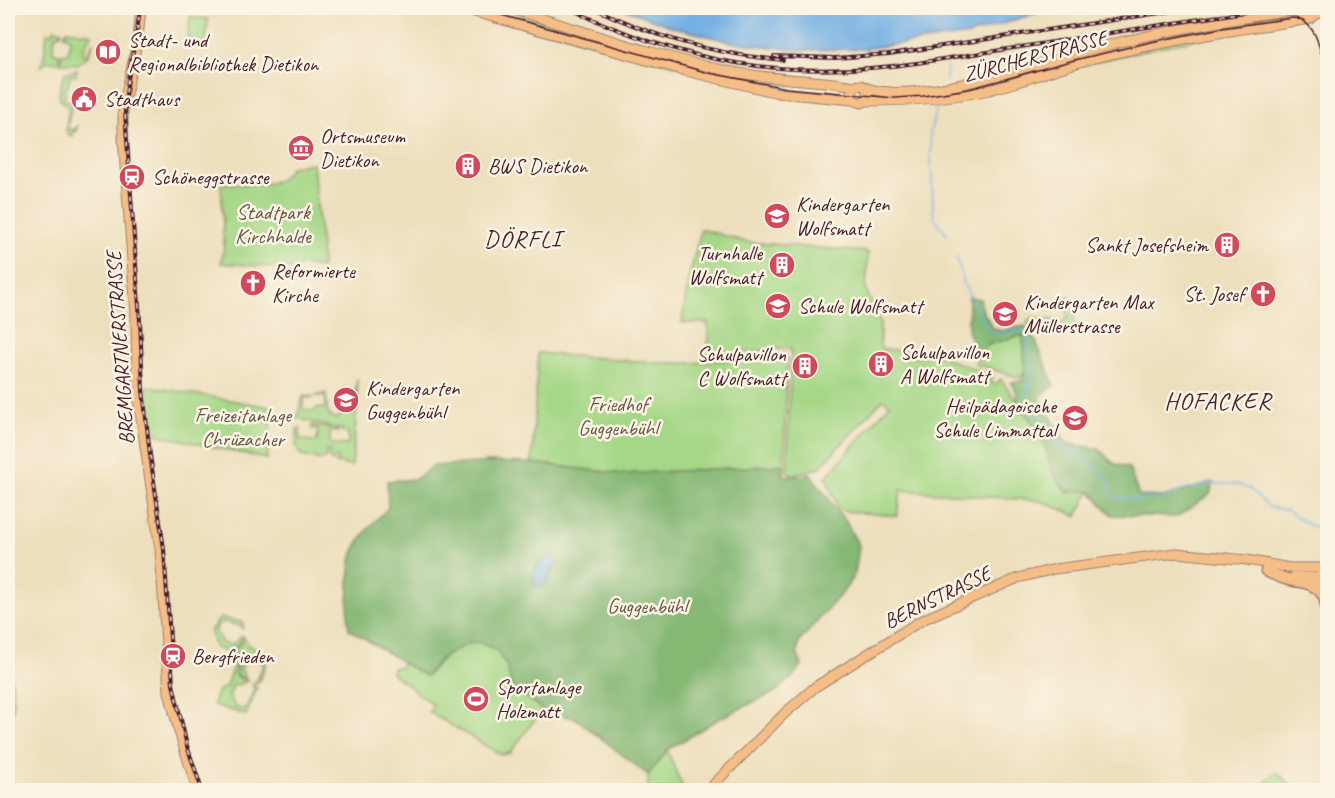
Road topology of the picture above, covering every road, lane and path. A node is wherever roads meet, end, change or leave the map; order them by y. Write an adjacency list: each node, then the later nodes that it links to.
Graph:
1 (141, 8): 15 (main road, BREMGARTNERSTRASSE)
2 (462, 8): 8 (main road, ZÜRCHERSTRASSE)
3 (507, 8): 6 (main road, ZÜRCHERSTRASSE)
4 (1328, 12): 5 (main road, ZÜRCHERSTRASSE)
5 (1316, 14): 7 (main road, ZÜRCHERSTRASSE); 9 (main road, ZÜRCHERSTRASSE)
6 (855, 86): 7 (main road, ZÜRCHERSTRASSE); 8 (main road)
7 (867, 88): 9 (main road)
8 (853, 100): 9 (main road, ZÜRCHERSTRASSE)
9 (866, 101)
10 (1233, 560): 11 (main road, BERNSTRASSE); 12 (main road, BERNSTRASSE); 16 (main road, BERNSTRASSE)
11 (1266, 571): 12 (main road, BERNSTRASSE); 13 (highway)
12 (1326, 575): 13 (highway)
13 (1322, 594): 14 (highway)
14 (1328, 615)
15 (197, 790)
16 (708, 790)

